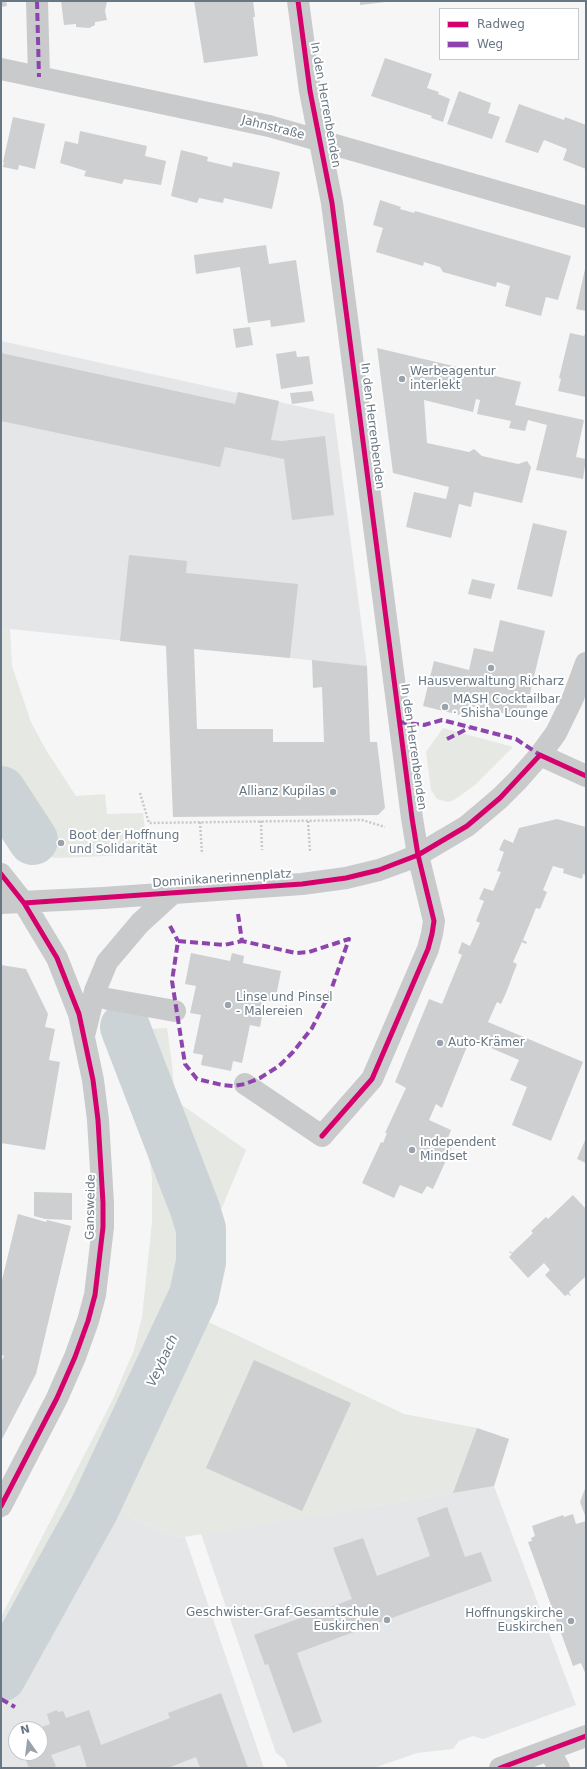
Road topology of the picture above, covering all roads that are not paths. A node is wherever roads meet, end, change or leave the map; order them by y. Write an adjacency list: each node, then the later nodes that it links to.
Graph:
1 (37, 1): 4 (street)
2 (298, 1): 5 (street, In den Herrenbenden)
3 (1, 69): 4 (street, Jahnstraße)
4 (39, 77): 5 (street, Jahnstraße)
5 (321, 140): 6 (street, Jahnstraße); 10 (street, In den Herrenbenden)
6 (586, 217)
7 (586, 663): 8 (street, Dominikanerinnenplatz)
8 (540, 755): 9 (street); 10 (street, Dominikanerinnenplatz)
9 (586, 776)
10 (418, 855): 12 (street, Dominikanerinnenplatz); 18 (street)
11 (1, 874): 14 (street, Gansweide)
12 (174, 892): 14 (street, Dominikanerinnenplatz); 17 (street, Gansweide)
13 (1, 903): 14 (street, Dominikanerinnenplatz)
14 (24, 903): 17 (street, Gansweide)
15 (108, 999): 16 (street)
16 (175, 1011)
17 (84, 1034): 19 (street, Gansweide)
18 (245, 1084)
19 (1, 1506)
20 (586, 1736): 21 (street)
21 (554, 1759): 22 (street)
22 (500, 1768)

